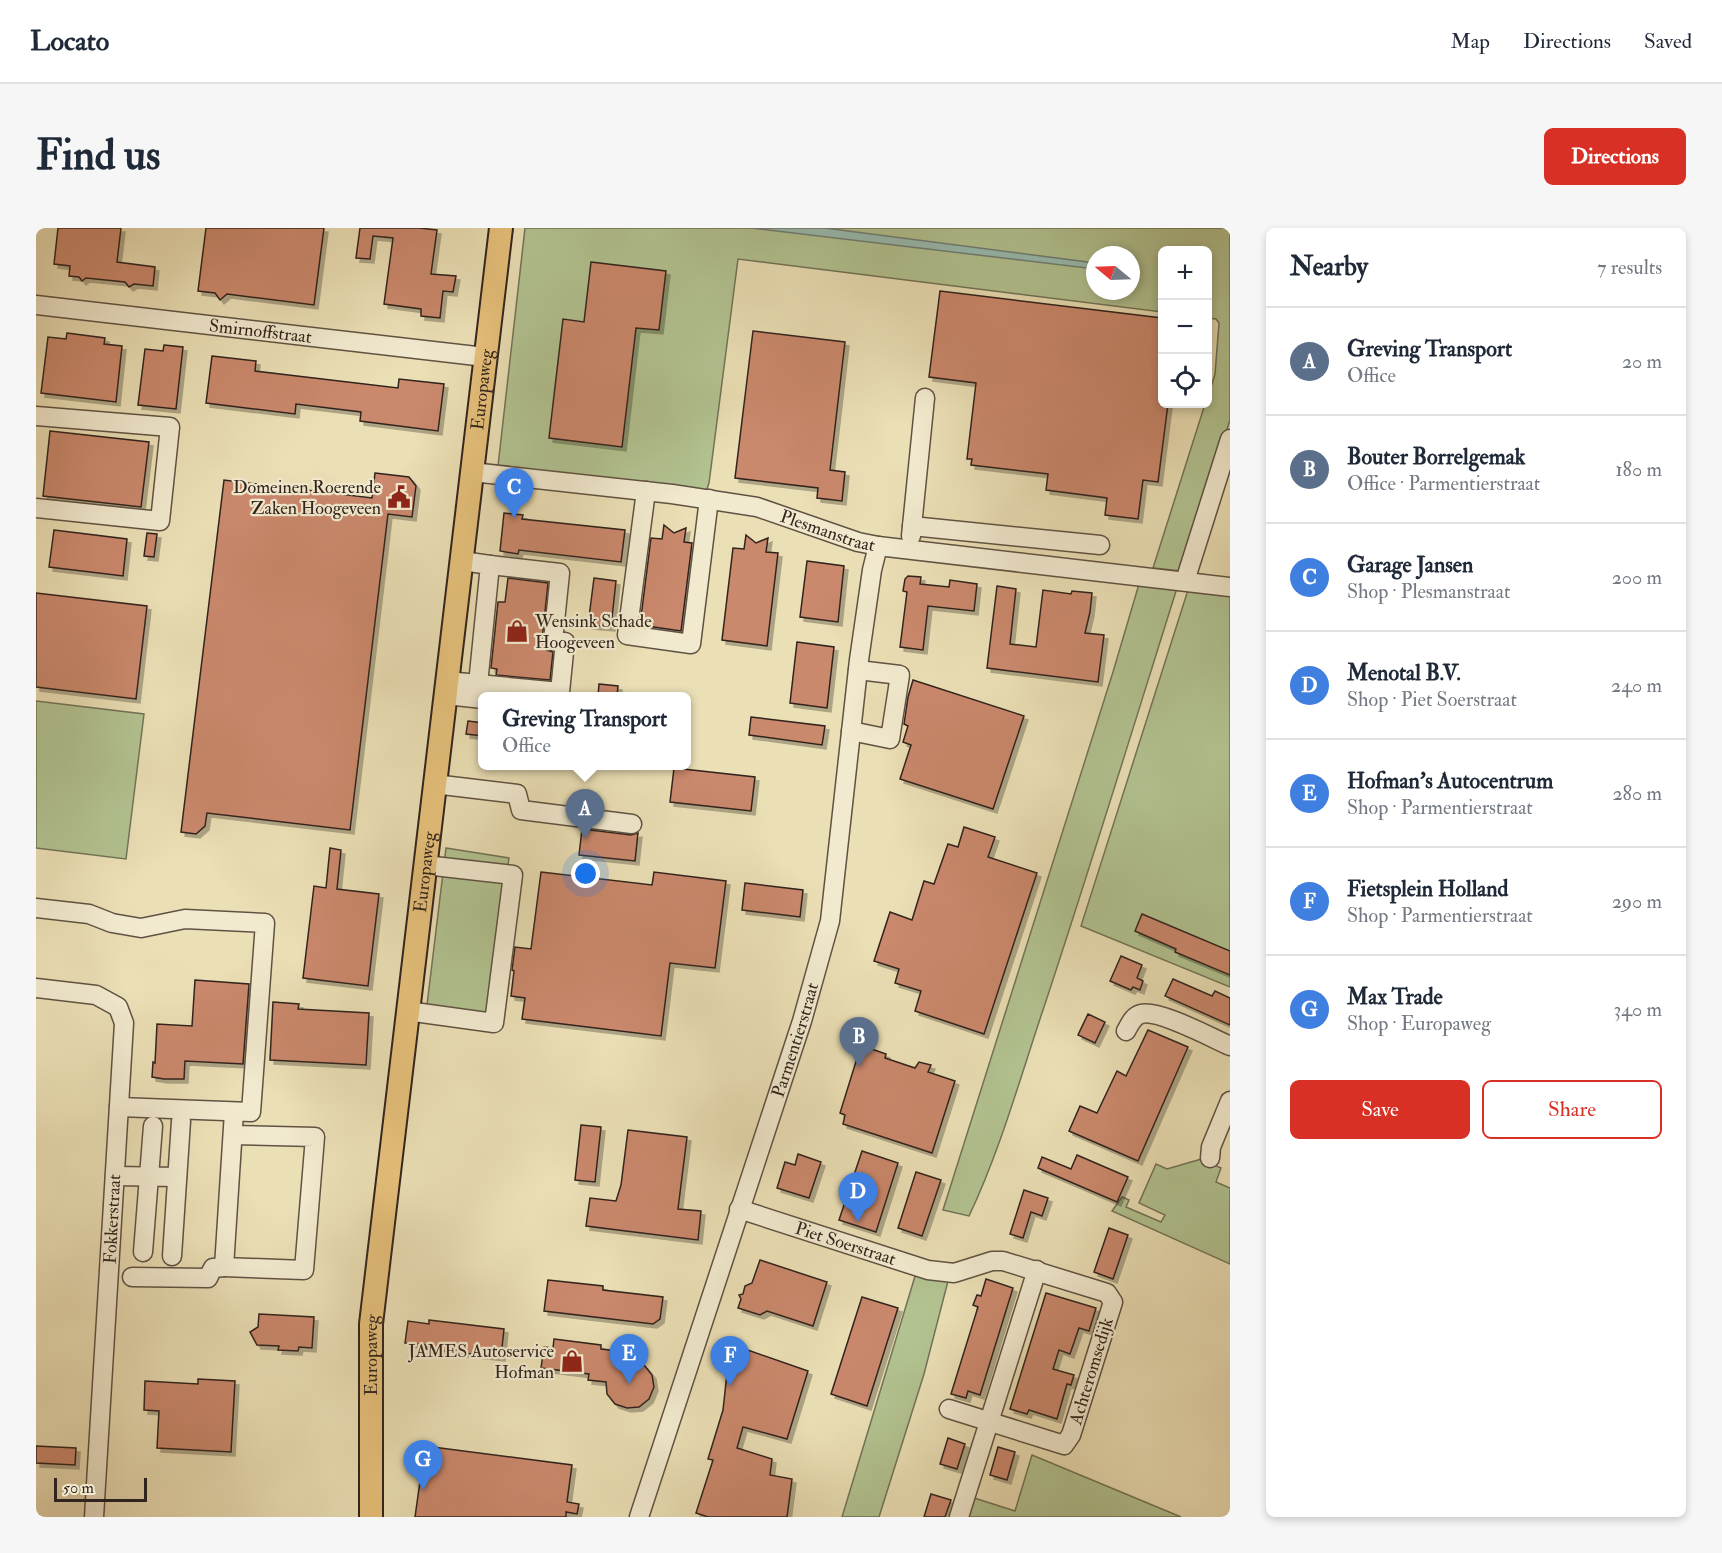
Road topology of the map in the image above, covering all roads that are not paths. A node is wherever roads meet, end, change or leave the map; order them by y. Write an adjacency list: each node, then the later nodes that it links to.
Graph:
1 (501, 228): 3 (main road, Europaweg)
2 (36, 305): 3 (street, Smirnoffstraat)
3 (485, 357): 7 (main road, Europaweg)
4 (925, 398): 11 (street)
5 (36, 416): 10 (street)
6 (1230, 439): 19 (street)
7 (472, 472): 8 (street, Plesmanstraat); 16 (main road, Europaweg)
8 (646, 491): 9 (street, Plesmanstraat); 9 (street)
9 (709, 499): 14 (street, Plesmanstraat)
10 (36, 508)
11 (912, 526): 12 (street); 15 (street)
12 (1011, 536): 13 (street); 17 (street)
13 (1100, 545)
14 (878, 546): 15 (street, Plesmanstraat); 21 (street, Parmentierstraat)
15 (909, 550): 17 (street, Plesmanstraat)
16 (462, 561): 18 (street); 22 (main road, Europaweg)
17 (1008, 561): 19 (street, Plesmanstraat)
18 (490, 564): 23 (street); 23 (street)
19 (1185, 581): 20 (street, Plesmanstraat)
20 (1230, 587)
21 (858, 670): 24 (street, Parmentierstraat); 24 (street)
22 (446, 688): 23 (street); 25 (main road, Europaweg)
23 (481, 692)
24 (851, 731): 43 (street, Parmentierstraat)
25 (435, 784): 26 (street); 27 (main road, Europaweg)
26 (632, 824)
27 (424, 866): 30 (main road, Europaweg); 30 (street)
28 (36, 908): 35 (street)
29 (36, 988): 34 (street, Fokkerstraat)
30 (407, 1011): 53 (main road, Europaweg)
31 (1126, 1031): 32 (street)
32 (1230, 1046)
33 (1230, 1101): 39 (street)
34 (119, 1107): 35 (street); 40 (street, Fokkerstraat)
35 (234, 1112): 38 (street)
36 (181, 1121): 42 (street)
37 (153, 1126): 41 (street)
38 (233, 1135): 46 (street); 46 (street)
39 (1210, 1158)
40 (115, 1176): 41 (street); 52 (street, Fokkerstraat)
41 (149, 1177): 42 (street); 44 (street)
42 (177, 1177): 45 (street)
43 (739, 1209): 48 (street, Piet Soerstraat); 54 (street, Parmentierstraat)
44 (143, 1252)
45 (172, 1256)
46 (224, 1267): 49 (street)
47 (1037, 1270): 48 (street, Achteromsedijk); 51 (street); 51 (street, Achteromsedijk)
48 (954, 1274)
49 (132, 1277)
50 (949, 1409): 51 (street, Achteromsedijk)
51 (989, 1422): 55 (street)
52 (94, 1517)
53 (371, 1517)
54 (639, 1517)
55 (959, 1517)

